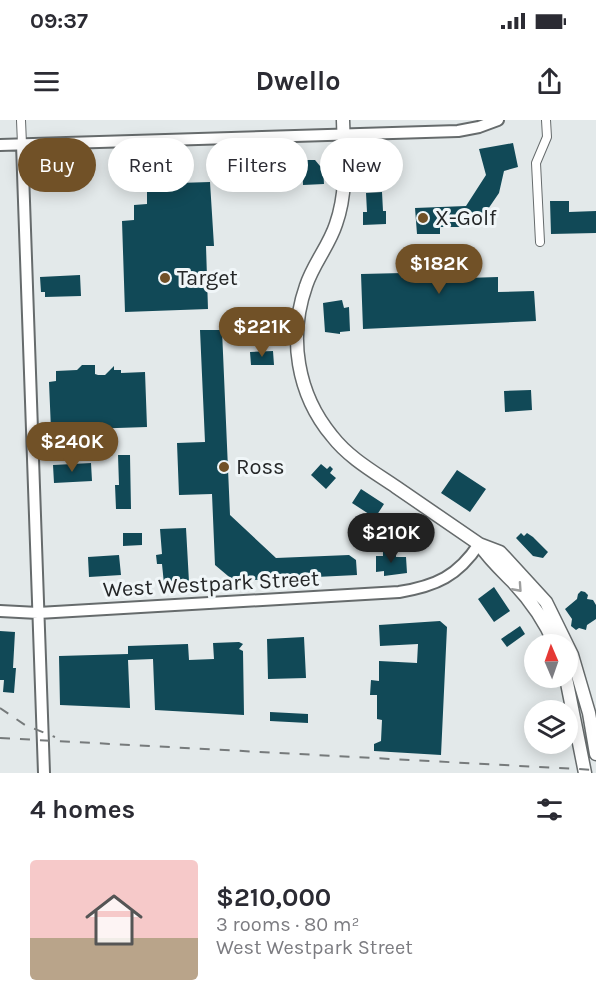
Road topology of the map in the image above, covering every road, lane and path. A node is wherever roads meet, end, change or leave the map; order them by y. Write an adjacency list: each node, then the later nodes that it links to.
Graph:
1 (21, 120): 6 (street)
2 (343, 120): 5 (main road)
3 (498, 120): 5 (street)
4 (546, 120): 11 (street)
5 (343, 135): 7 (street); 12 (main road)
6 (22, 138)
7 (96, 142)
8 (18, 144): 9 (street)
9 (0, 145)
10 (24, 192): 15 (street)
11 (540, 242)
12 (479, 544): 13 (main road, one-way to 13); 15 (street, West Westpark Street); 18 (main road)
13 (533, 605): 16 (main road); 17 (main road)
14 (0, 611): 15 (street, West Westpark Street)
15 (38, 613): 23 (street)
16 (549, 634)
17 (555, 634)
18 (560, 634)
19 (578, 680): 22 (main road)
20 (570, 688): 21 (main road)
21 (571, 691): 24 (main road); 25 (main road)
22 (596, 754)
23 (44, 773)
24 (579, 773)
25 (585, 773)

